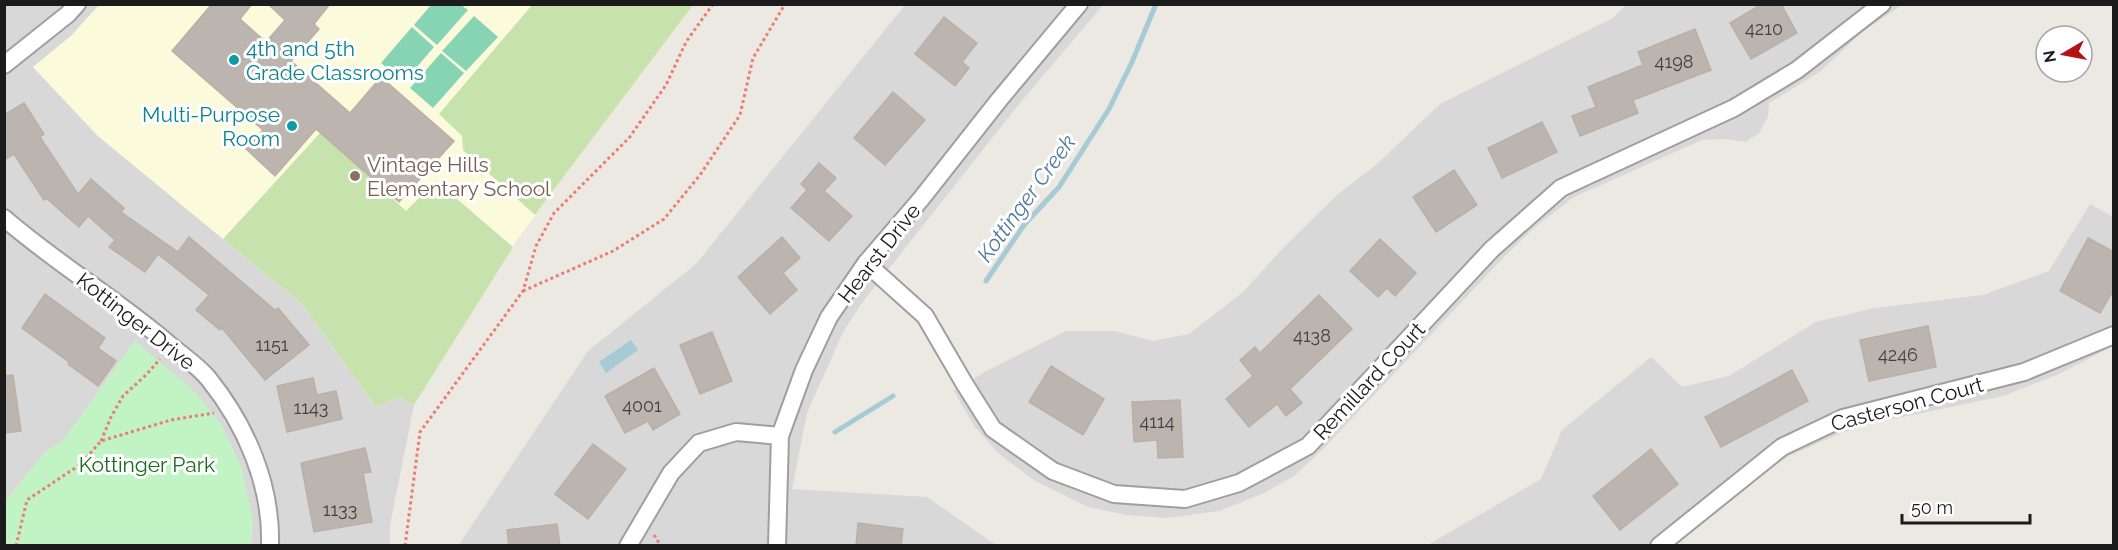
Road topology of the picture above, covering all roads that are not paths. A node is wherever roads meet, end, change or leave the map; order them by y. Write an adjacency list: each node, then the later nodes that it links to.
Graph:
1 (76, 4): 4 (street)
2 (1079, 4): 6 (street, Hearst Drive)
3 (1882, 4): 6 (street, Remillard Court)
4 (4, 65)
5 (4, 218): 9 (street, Kottinger Drive)
6 (866, 262): 8 (street, Hearst Drive)
7 (2114, 335): 12 (street, Casterson Court)
8 (780, 435): 10 (street); 11 (street, Hearst Drive)
9 (270, 546)
10 (628, 546)
11 (777, 546)
12 (1659, 546)

